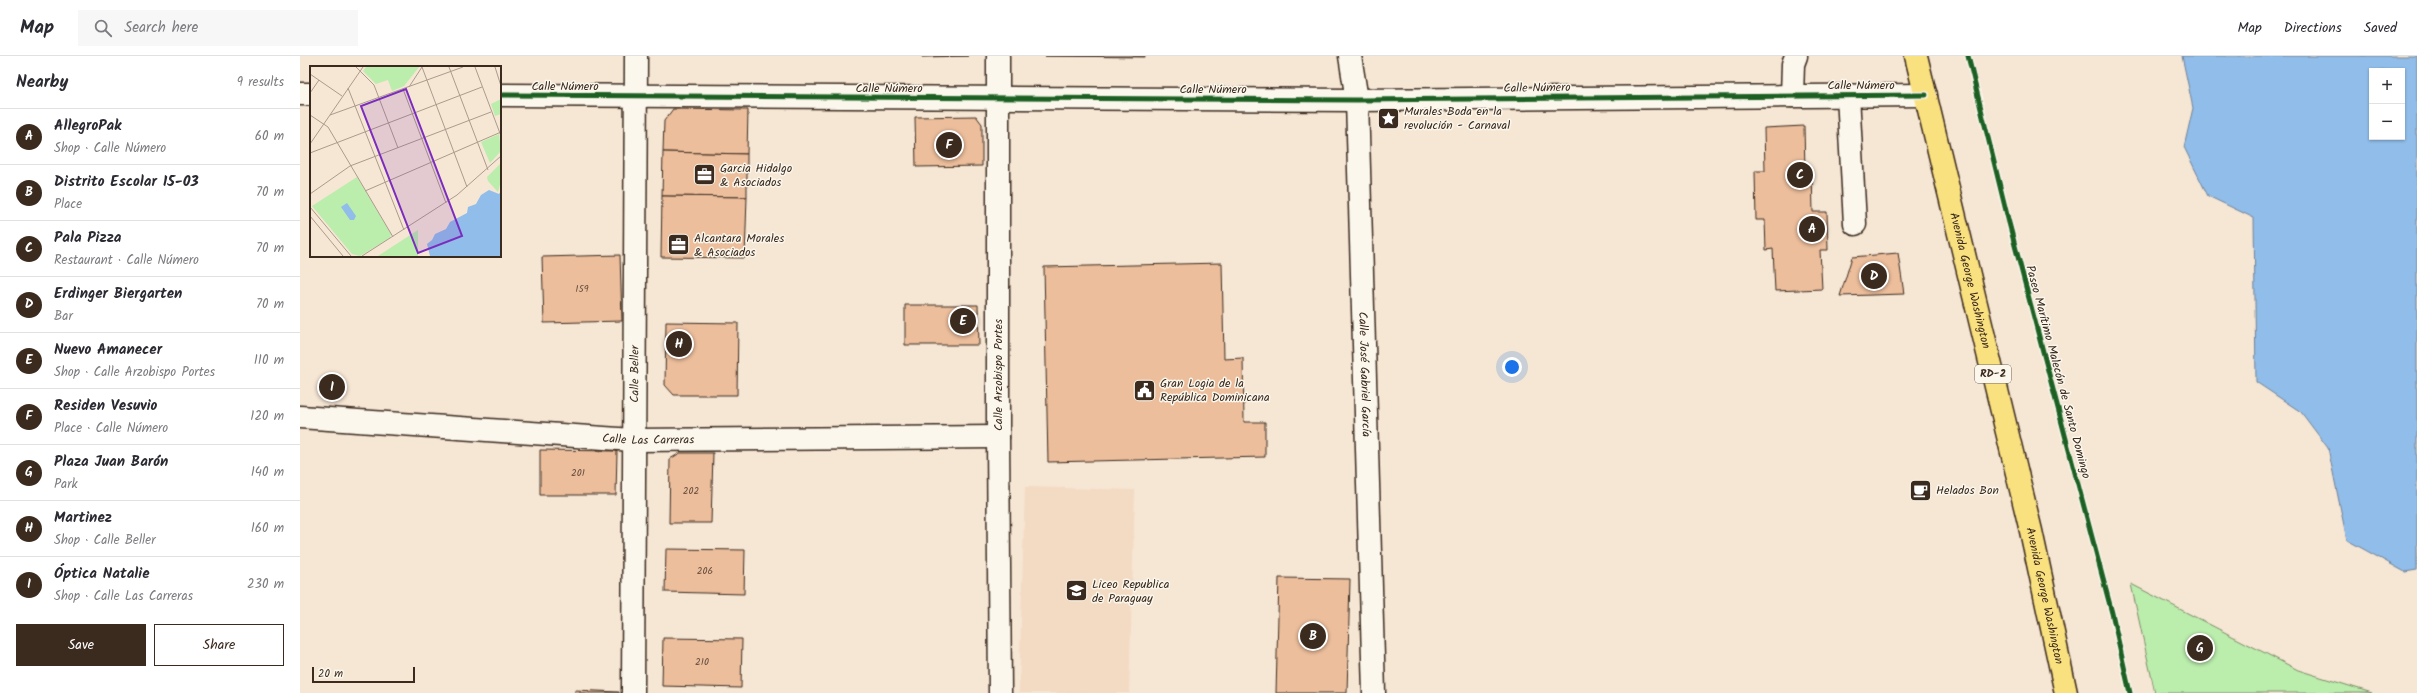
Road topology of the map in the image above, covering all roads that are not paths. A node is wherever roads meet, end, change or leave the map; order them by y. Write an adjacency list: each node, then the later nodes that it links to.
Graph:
1 (636, 56): 9 (street, Calle Beller)
2 (998, 56): 11 (street, Calle Arzobispo Portes)
3 (1350, 56): 12 (street, Calle José Gabriel García)
4 (1796, 56): 10 (street)
5 (1916, 56): 8 (main road, Avenida George Washington / RD-2)
6 (501, 95): 9 (street, Calle Número)
7 (1848, 95): 8 (street, Calle Número); 10 (street, Calle Número); 13 (street)
8 (1926, 95): 20 (main road, Avenida George Washington / RD-2)
9 (636, 96): 11 (street, Calle Número); 16 (street, Calle Beller)
10 (1792, 96): 12 (street, Calle Número)
11 (999, 99): 12 (street, Calle Número); 15 (street, Calle Arzobispo Portes)
12 (1357, 100): 19 (street, Calle José Gabriel García)
13 (1855, 224)
14 (300, 417): 16 (street, Calle Las Carreras)
15 (998, 437): 16 (street, Calle Las Carreras); 18 (street, Calle Arzobispo Portes)
16 (633, 440): 17 (street, Calle Beller)
17 (633, 693)
18 (1000, 693)
19 (1374, 693)
20 (2066, 693)

